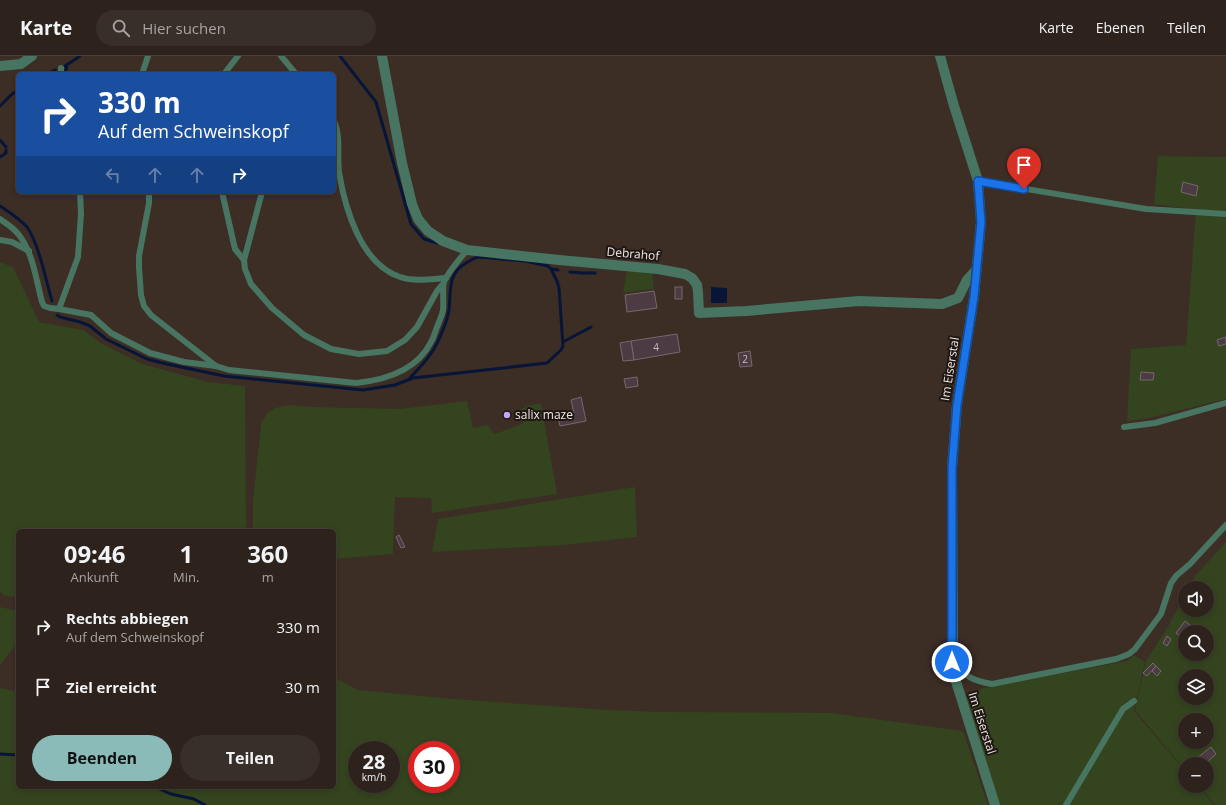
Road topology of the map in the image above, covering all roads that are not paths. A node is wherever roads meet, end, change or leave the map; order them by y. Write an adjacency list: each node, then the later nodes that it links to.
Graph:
1 (32, 56): 7 (street)
2 (148, 56): 8 (lane)
3 (238, 56): 9 (lane)
4 (282, 56): 10 (lane)
5 (382, 56): 20 (street, Debrahof)
6 (940, 56): 12 (street, Im Eiserstal)
7 (0, 66)
8 (143, 72)
9 (226, 72)
10 (294, 72)
11 (336, 126): 24 (lane)
12 (978, 181): 17 (lane); 23 (street, Im Eiserstal)
13 (80, 194): 26 (lane)
14 (149, 194): 27 (lane)
15 (222, 194): 22 (lane)
16 (261, 194): 22 (lane)
17 (1226, 214)
18 (0, 219): 21 (lane)
19 (0, 240): 21 (lane)
20 (467, 250): 23 (street, Debrahof); 24 (lane)
21 (29, 251): 26 (lane)
22 (244, 260): 25 (lane)
23 (976, 270): 31 (street, Im Eiserstal)
24 (446, 278): 25 (lane)
25 (443, 284): 27 (lane)
26 (59, 309): 27 (lane)
27 (216, 366)
28 (1226, 403): 29 (lane)
29 (1124, 427)
30 (1226, 525): 31 (lane)
31 (952, 662): 33 (street, Im Eiserstal)
32 (1134, 701): 34 (lane)
33 (995, 805)
34 (1066, 805)

